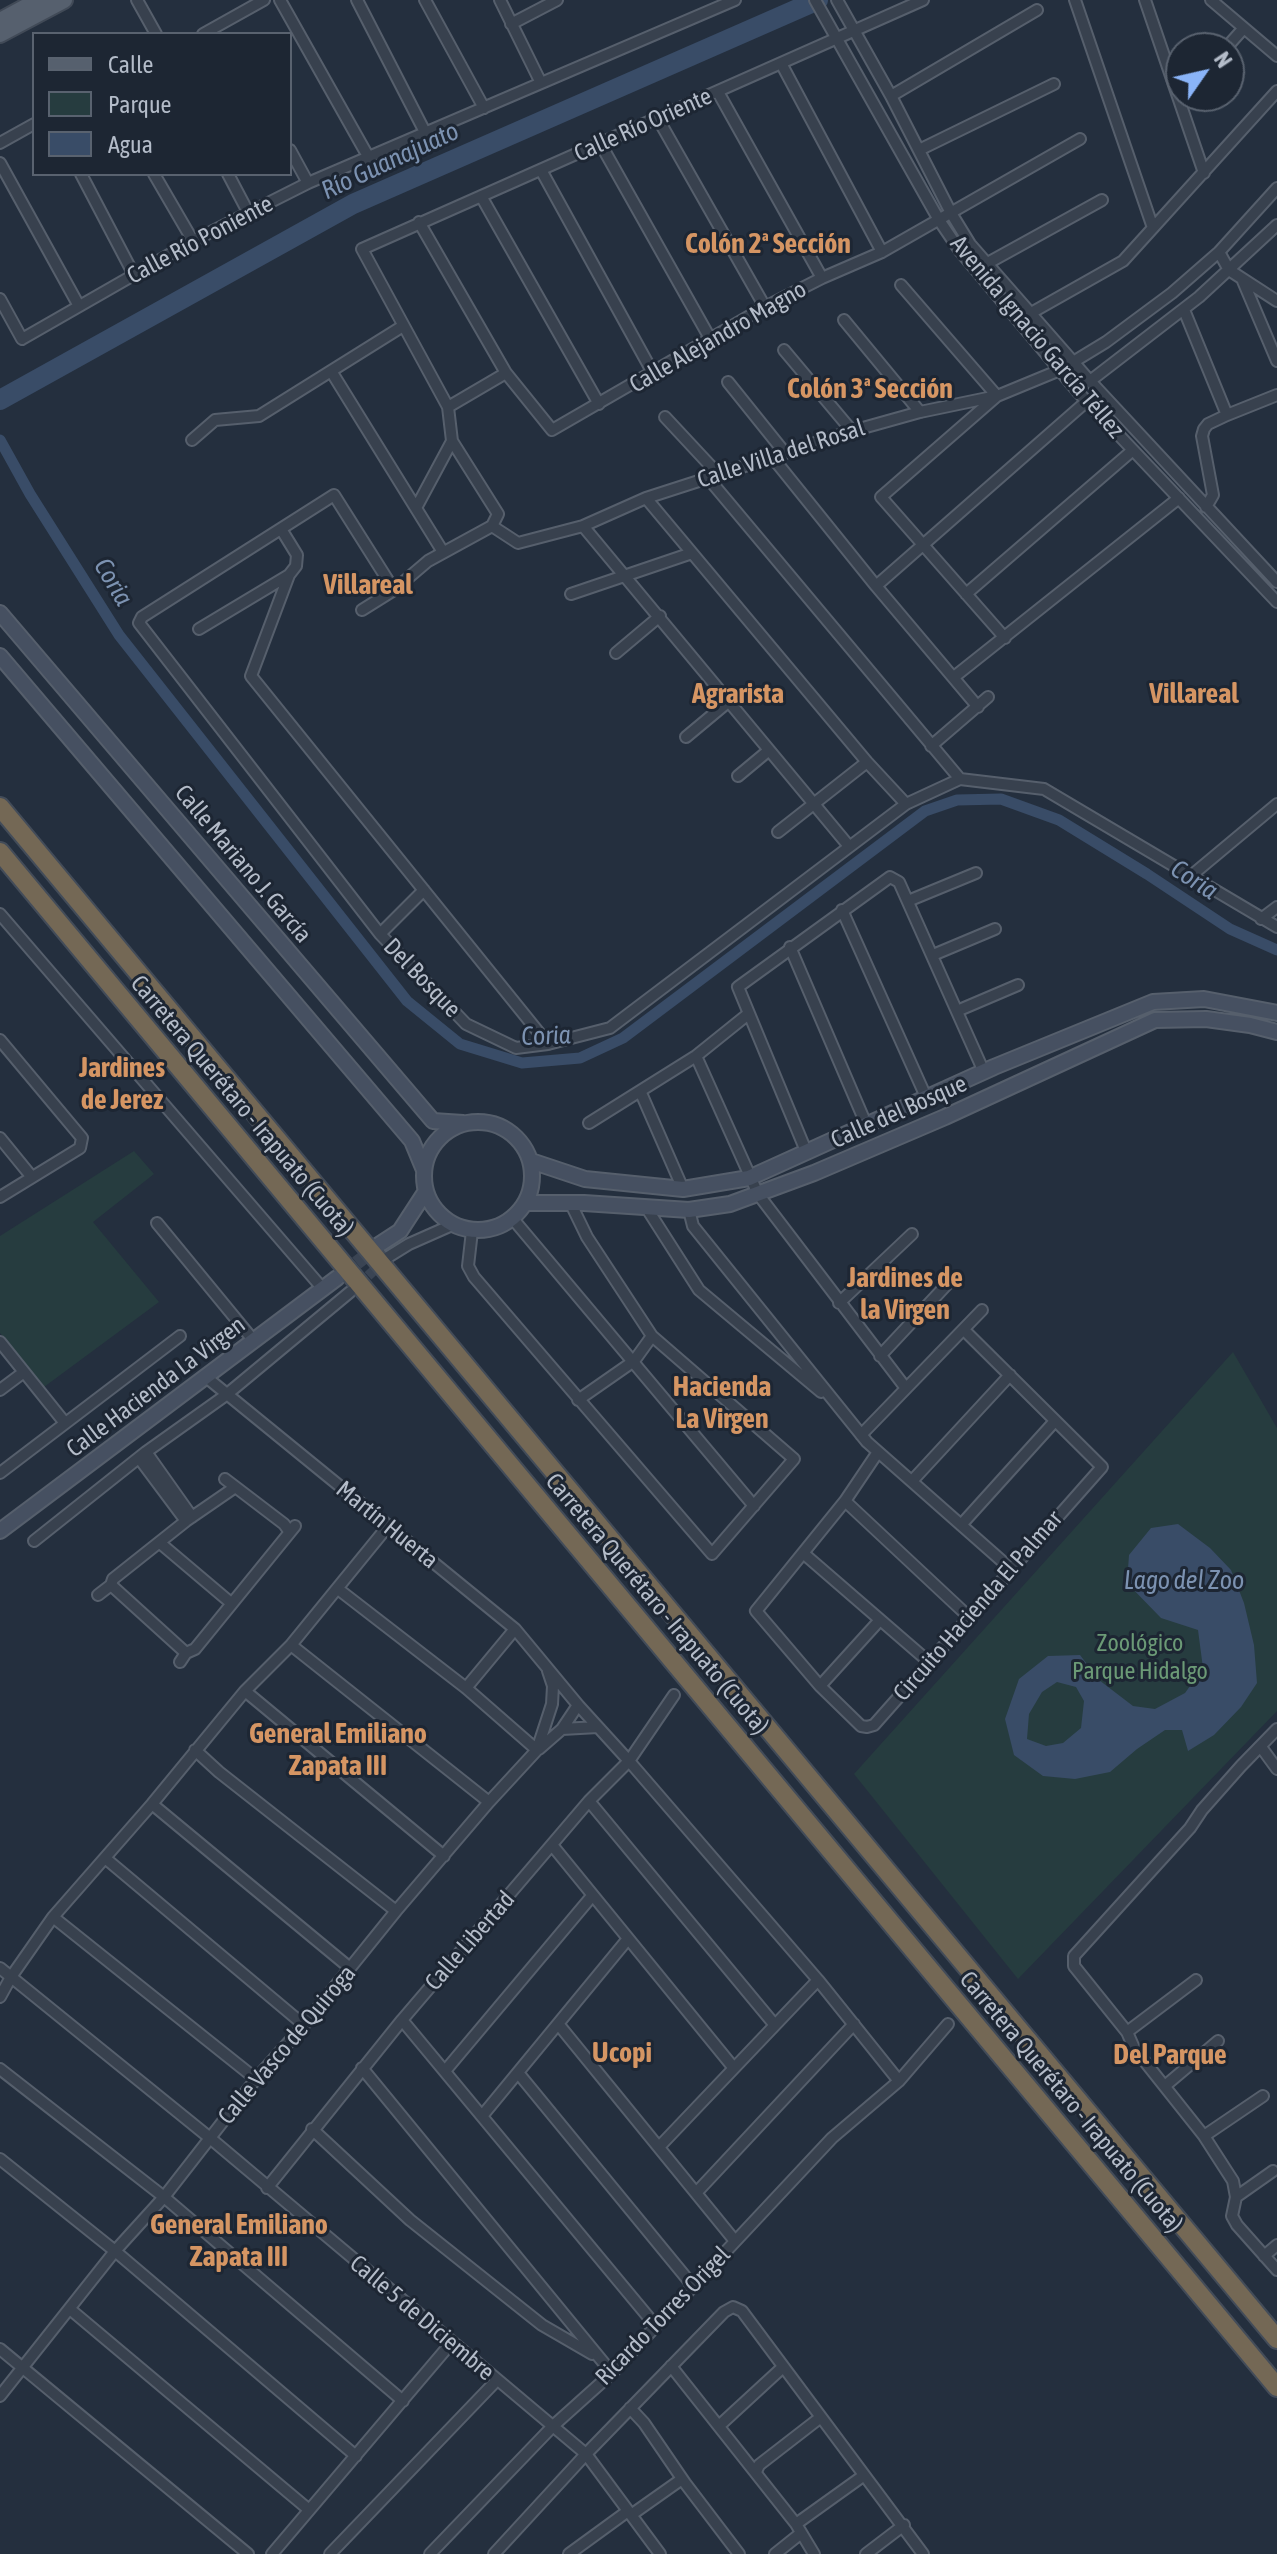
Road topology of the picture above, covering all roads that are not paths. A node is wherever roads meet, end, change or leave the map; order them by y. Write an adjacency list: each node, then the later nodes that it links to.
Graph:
1 (39, 0): 19 (main road)
2 (64, 0): 26 (main road)
3 (137, 0): 24 (street)
4 (264, 0): 22 (street)
5 (280, 0): 46 (street)
6 (357, 0): 40 (street)
7 (425, 0): 36 (street)
8 (500, 0): 20 (street)
9 (557, 0): 20 (street)
10 (735, 0): 17 (street, Calle Río Poniente)
11 (815, 0): 27 (street, Avenida Ignacio García Téllez)
12 (837, 0): 21 (street, Avenida Ignacio García Téllez)
13 (923, 0): 21 (street, Calle Río Oriente)
14 (1075, 0): 62 (street)
15 (1145, 0): 29 (street)
16 (1211, 0): 23 (street)
17 (722, 3): 31 (street, Calle Río Poniente)
18 (1037, 10): 35 (street)
19 (0, 21)
20 (511, 24): 31 (street)
21 (852, 24): 27 (street, Calle Río Oriente); 35 (street, Avenida Ignacio García Téllez)
22 (225, 29)
23 (1243, 29): 25 (street); 28 (street)
24 (155, 32)
25 (1240, 32)
26 (0, 34)
27 (833, 34): 30 (street, Calle Río Oriente); 59 (street, Avenida Ignacio García Téllez)
28 (1277, 56)
29 (1165, 58)
30 (782, 65): 34 (street, Calle Río Oriente); 64 (street)
31 (541, 83): 36 (street, Calle Río Poniente)
32 (1054, 84): 44 (street)
33 (1277, 91): 49 (street)
34 (718, 92): 38 (street, Calle Río Oriente); 69 (street)
35 (891, 96): 44 (street, Avenida Ignacio García Téllez)
36 (484, 108): 40 (street, Calle Río Poniente)
37 (1184, 112): 49 (street)
38 (657, 117): 43 (street, Calle Río Oriente); 75 (street)
39 (32, 125): 42 (street)
40 (426, 134): 46 (street, Calle Río Poniente)
41 (1080, 139): 58 (street, Calle Alejandro Magno)
42 (0, 143)
43 (600, 143): 48 (street, Calle Río Oriente); 80 (street)
44 (919, 150): 58 (street, Avenida Ignacio García Téllez)
45 (292, 154): 53 (street)
46 (369, 158): 53 (street, Calle Río Poniente)
47 (0, 163): 74 (street)
48 (541, 170): 55 (street, Calle Río Oriente); 87 (street)
49 (1204, 173): 62 (street)
50 (83, 176): 68 (street)
51 (155, 176): 63 (street)
52 (229, 176): 57 (street)
53 (308, 183): 57 (street, Calle Río Poniente)
54 (1277, 188): 65 (street, Calle Villa del Rosal)
55 (481, 196): 60 (street, Calle Río Oriente); 93 (street)
56 (1102, 200): 66 (street)
57 (248, 212): 63 (street, Calle Río Poniente)
58 (951, 213): 59 (street, Calle Alejandro Magno); 66 (street, Avenida Ignacio García Téllez)
59 (939, 220): 64 (street, Calle Alejandro Magno); 84 (street, Avenida Ignacio García Téllez)
60 (419, 222): 79 (street, Calle Río Oriente); 86 (street, Calle Alejandro Magno)
61 (1277, 225): 67 (street)
62 (1153, 228): 77 (street)
63 (193, 241): 68 (street, Calle Río Poniente)
64 (882, 252): 69 (street, Calle Alejandro Magno)
65 (1219, 252): 67 (street); 83 (street, Calle Villa del Rosal)
66 (986, 264): 77 (street, Avenida Ignacio García Téllez)
67 (1229, 270): 70 (street); 76 (street)
68 (134, 275): 74 (street, Calle Río Poniente)
69 (822, 278): 75 (street, Calle Alejandro Magno)
70 (1243, 281): 72 (street); 82 (street)
71 (901, 285): 91 (street)
72 (1277, 301)
73 (2, 304): 74 (street, Calle Río Poniente)
74 (79, 306)
75 (765, 307): 80 (street, Calle Alejandro Magno)
76 (1184, 310): 88 (street); 96 (street)
77 (1031, 313): 83 (street, Avenida Ignacio García Téllez)
78 (844, 320): 95 (street)
79 (403, 326): 85 (street); 94 (street)
80 (711, 340): 87 (street, Calle Alejandro Magno)
81 (784, 350): 98 (street)
82 (1277, 361)
83 (1075, 363): 84 (street, Calle Villa del Rosal); 88 (street, Avenida Ignacio García Téllez)
84 (1060, 370): 91 (street, Calle Villa del Rosal); 92 (street, Avenida Ignacio García Téllez)
85 (331, 371): 99 (street); 108 (street)
86 (506, 373): 93 (street, Calle Alejandro Magno); 94 (street)
87 (653, 373): 93 (street, Calle Alejandro Magno)
88 (1090, 381): 107 (street, Avenida Ignacio García Téllez)
89 (728, 382): 102 (street)
90 (1277, 395): 96 (street)
91 (997, 396): 95 (street, Calle Villa del Rosal); 112 (street)
92 (1087, 401): 101 (street, Avenida Ignacio García Téllez); 112 (street)
93 (599, 404)
94 (448, 407): 100 (street)
95 (920, 412): 98 (street, Calle Villa del Rosal)
96 (1227, 415): 107 (street)
97 (665, 417): 104 (street)
98 (852, 431): 102 (street, Calle Villa del Rosal)
99 (192, 440)
100 (452, 441): 108 (street); 109 (street)
101 (1133, 450): 106 (street, Avenida Ignacio García Téllez); 121 (street)
102 (785, 453): 103 (street, Calle Villa del Rosal)
103 (773, 458): 104 (street, Calle Villa del Rosal); 118 (street)
104 (714, 476): 105 (street, Calle Villa del Rosal); 135 (street)
105 (646, 498): 110 (street, Calle Villa del Rosal); 114 (street)
106 (1179, 498): 122 (street, Avenida Ignacio García Téllez); 127 (street)
107 (1206, 507): 117 (street, Avenida Ignacio García Téllez)
108 (416, 508): 113 (street)
109 (492, 526): 110 (street, Calle Villa del Rosal); 113 (street)
110 (583, 526): 115 (street)
111 (281, 529): 116 (street); 119 (street); 157 (street, Del Bosque)
112 (922, 546): 118 (street); 121 (street)
113 (443, 552): 119 (street)
114 (692, 553): 115 (street); 137 (street)
115 (625, 574): 120 (street); 125 (street)
116 (289, 575): 126 (street); 149 (street)
117 (1277, 582)
118 (876, 586): 130 (street)
119 (394, 590): 123 (street)
120 (571, 594)
121 (966, 594): 127 (street)
122 (1277, 602)
123 (362, 610)
124 (0, 613): 171 (street, Calle Mariano J. García)
125 (660, 616): 128 (street); 132 (street)
126 (199, 629)
127 (1005, 638): 130 (street)
128 (616, 653)
129 (0, 656): 177 (street, Calle Mariano J. García)
130 (954, 677): 133 (street)
131 (988, 697): 133 (street)
132 (728, 702): 134 (street); 136 (street)
133 (978, 707): 135 (street)
134 (686, 737)
135 (931, 746): 139 (street)
136 (768, 751): 138 (street); 142 (street)
137 (867, 762): 140 (street); 142 (street)
138 (738, 776)
139 (960, 779): 140 (street, Del Bosque); 148 (street)
140 (906, 804): 145 (street, Del Bosque)
141 (1277, 804): 148 (street)
142 (812, 805): 144 (street); 145 (street)
143 (0, 807): 310 (highway, Carretera Querétaro - Irapuato (Cuota))
144 (778, 832)
145 (848, 845): 166 (street, Del Bosque)
146 (0, 852): 319 (highway, Carretera Querétaro - Irapuato (Cuota))
147 (976, 873): 150 (street)
148 (1192, 875): 154 (street)
149 (424, 890): 157 (street); 166 (street)
150 (908, 901): 152 (street); 159 (street)
151 (1277, 907): 154 (street)
152 (842, 910): 158 (street); 170 (street)
153 (0, 914): 196 (street)
154 (1261, 919): 155 (street)
155 (1277, 927)
156 (995, 929): 159 (street)
157 (380, 934): 166 (street, Del Bosque)
158 (790, 947): 163 (street); 173 (street)
159 (933, 955): 161 (street)
160 (1018, 985): 161 (street)
161 (957, 1011): 168 (street)
162 (1277, 1013): 168 (street, Calle del Bosque)
163 (747, 1015): 167 (street); 175 (street)
164 (1277, 1032): 182 (street, Calle del Bosque)
165 (0, 1040): 178 (street)
166 (548, 1044)
167 (696, 1056): 169 (street); 179 (street)
168 (984, 1072): 170 (street, Calle del Bosque)
169 (641, 1093): 172 (street); 180 (street)
170 (926, 1097): 173 (street, Calle del Bosque)
171 (463, 1123): 176 (street); 177 (street)
172 (589, 1123)
173 (866, 1124): 175 (street, Calle del Bosque)
174 (0, 1138): 178 (street)
175 (806, 1151): 179 (street, Calle del Bosque)
176 (531, 1161): 180 (street, Calle del Bosque); 184 (street)
177 (424, 1170): 181 (street)
178 (31, 1176): 183 (street)
179 (749, 1178): 180 (street, Calle del Bosque); 182 (street)
180 (683, 1189)
181 (426, 1191): 190 (street); 193 (street)
182 (758, 1194): 187 (street, Calle del Bosque); 198 (street)
183 (0, 1197)
184 (527, 1203): 185 (street, Calle del Bosque); 188 (street)
185 (571, 1204): 186 (street, Calle del Bosque); 202 (street)
186 (646, 1207): 187 (street, Calle del Bosque); 214 (street)
187 (689, 1210): 214 (street)
188 (513, 1219): 191 (street); 206 (street)
189 (157, 1223): 203 (street)
190 (452, 1225): 191 (street); 193 (street)
191 (472, 1231): 213 (street)
192 (912, 1234): 198 (street)
193 (382, 1252)
194 (337, 1278): 196 (street, Calle Hacienda La Virgen)
195 (952, 1279): 205 (street)
196 (323, 1289): 203 (street, Calle Hacienda La Virgen)
197 (350, 1292): 212 (street)
198 (839, 1303): 205 (street)
199 (982, 1310): 200 (street)
200 (964, 1330): 208 (street, Circuito Hacienda El Palmar); 210 (street)
201 (180, 1336): 216 (street)
202 (652, 1336): 206 (street); 225 (street)
203 (254, 1341): 209 (street, Calle Hacienda La Virgen)
204 (0, 1342): 207 (street)
205 (880, 1356): 210 (street)
206 (634, 1361): 213 (street); 225 (street)
207 (24, 1372): 211 (street); 216 (street)
208 (1010, 1375): 215 (street, Circuito Hacienda El Palmar); 222 (street)
209 (206, 1377): 212 (street, Martín Huerta); 229 (street, Calle Hacienda La Virgen)
210 (905, 1387): 217 (street)
211 (0, 1390)
212 (226, 1395): 219 (street); 228 (street, Martín Huerta)
213 (578, 1400): 225 (street)
214 (838, 1406): 217 (street)
215 (1055, 1421): 227 (street); 233 (street, Circuito Hacienda El Palmar)
216 (65, 1423): 220 (street)
217 (861, 1435): 218 (street)
218 (878, 1452): 222 (street); 224 (street, Circuito Hacienda El Palmar)
219 (143, 1455): 226 (street); 230 (street)
220 (0, 1473)
221 (225, 1479): 223 (street)
222 (912, 1481): 227 (street)
223 (234, 1488): 226 (street); 237 (street)
224 (845, 1501): 232 (street, Circuito Hacienda El Palmar); 238 (street)
225 (754, 1506)
226 (189, 1519): 231 (street)
227 (961, 1525): 233 (street)
228 (388, 1526): 235 (street); 240 (street, Martín Huerta)
229 (0, 1531)
230 (34, 1541)
231 (160, 1543): 234 (street); 237 (street)
232 (803, 1553): 239 (street); 245 (street, Circuito Hacienda El Palmar)
233 (1011, 1569): 238 (street, Circuito Hacienda El Palmar)
234 (111, 1585): 236 (street); 237 (street)
235 (338, 1589): 241 (street); 246 (street)
236 (98, 1595)
237 (231, 1603)
238 (969, 1617): 242 (street, Circuito Hacienda El Palmar)
239 (879, 1621): 242 (street); 245 (street)
240 (515, 1629): 243 (street, Martín Huerta); 246 (street)
241 (291, 1645): 247 (street); 259 (street)
242 (929, 1662): 245 (street, Circuito Hacienda El Palmar)
243 (546, 1665): 244 (street, Martín Huerta); 249 (street)
244 (553, 1686): 255 (street, Calle Vasco de Quiroga)
245 (820, 1686)
246 (466, 1688): 255 (street)
247 (245, 1691): 254 (street); 262 (street)
248 (674, 1695): 256 (street, Calle Libertad)
249 (578, 1705): 250 (street); 251 (street)
250 (598, 1727): 251 (street); 256 (street)
251 (562, 1729): 255 (street)
252 (1277, 1729): 253 (street)
253 (1261, 1747): 257 (street); 280 (street)
254 (195, 1750): 260 (street); 265 (street)
255 (537, 1750): 259 (street, Calle Vasco de Quiroga)
256 (629, 1761): 258 (street, Calle Libertad); 271 (street)
257 (1277, 1769)
258 (589, 1801): 261 (street, Calle Libertad); 275 (street)
259 (489, 1802): 262 (street, Calle Vasco de Quiroga)
260 (152, 1804): 263 (street); 269 (street)
261 (552, 1845): 264 (street); 274 (street, Calle Libertad)
262 (444, 1856): 265 (street, Calle Vasco de Quiroga)
263 (105, 1858): 266 (street); 278 (street)
264 (592, 1896): 267 (street); 285 (street)
265 (396, 1911): 269 (street, Calle Vasco de Quiroga)
266 (53, 1917): 270 (street); 287 (street)
267 (627, 1940): 279 (street); 282 (street)
268 (0, 1968): 270 (street, Calle 5 de Diciembre)
269 (350, 1968): 278 (street, Calle Vasco de Quiroga)
270 (11, 1977): 273 (street); 294 (street, Calle 5 de Diciembre)
271 (818, 1980): 275 (street); 276 (street)
272 (1196, 1980): 280 (street)
273 (0, 1997)
274 (402, 2020): 283 (street, Calle Libertad); 285 (street)
275 (774, 2024): 282 (street)
276 (854, 2024): 288 (street); 299 (street)
277 (948, 2024): 288 (street, Ricardo Torres Origel)
278 (304, 2025): 287 (street, Calle Vasco de Quiroga)
279 (559, 2025): 286 (street); 295 (street)
280 (1127, 2032): 289 (street)
281 (1218, 2041): 289 (street)
282 (733, 2067): 295 (street)
283 (362, 2068): 292 (street, Calle Libertad); 313 (street)
284 (0, 2069): 300 (street)
285 (445, 2071): 291 (street)
286 (519, 2074): 291 (street); 307 (street)
287 (256, 2079): 294 (street, Calle Vasco de Quiroga)
288 (899, 2081): 302 (street, Ricardo Torres Origel)
289 (1166, 2085): 293 (street)
290 (1263, 2096): 293 (street)
291 (482, 2116): 309 (street)
292 (312, 2129): 298 (street, Calle Libertad); 313 (street)
293 (1204, 2136): 301 (street)
294 (210, 2138): 298 (street, Calle 5 de Diciembre); 300 (street, Calle Vasco de Quiroga)
295 (659, 2147): 299 (street)
296 (0, 2159): 304 (street)
297 (1273, 2171): 301 (street)
298 (267, 2188): 311 (street, Calle 5 de Diciembre)
299 (696, 2193): 302 (street)
300 (164, 2197): 304 (street, Calle Vasco de Quiroga); 321 (street)
301 (1236, 2197): 305 (street)
302 (735, 2241): 307 (street, Ricardo Torres Origel)
303 (1277, 2245): 305 (street)
304 (115, 2251): 308 (street, Calle Vasco de Quiroga); 327 (street)
305 (1264, 2256): 306 (street)
306 (1277, 2270)
307 (693, 2286): 309 (street, Ricardo Torres Origel)
308 (71, 2310): 315 (street, Calle Vasco de Quiroga); 331 (street)
309 (655, 2325): 317 (street, Ricardo Torres Origel)
310 (1277, 2339)
311 (452, 2342): 318 (street, Calle 5 de Diciembre); 321 (street)
312 (0, 2349): 315 (street)
313 (597, 2357): 317 (street)
314 (671, 2366): 316 (street); 322 (street); 324 (street)
315 (22, 2367): 320 (street, Calle Vasco de Quiroga); 335 (street)
316 (783, 2367): 323 (street); 324 (street)
317 (612, 2373): 325 (street, Ricardo Torres Origel)
318 (497, 2380): 325 (street, Calle 5 de Diciembre); 337 (street)
319 (1277, 2387)
320 (0, 2396)
321 (403, 2401): 327 (street)
322 (630, 2408): 326 (street); 330 (street)
323 (821, 2417): 328 (street); 329 (street)
324 (720, 2425): 328 (street)
325 (553, 2426): 326 (street, Calle 5 de Diciembre); 338 (street, Ricardo Torres Origel)
326 (586, 2454): 332 (street, Calle 5 de Diciembre); 339 (street)
327 (356, 2456): 331 (street)
328 (756, 2472): 334 (street)
329 (863, 2476): 333 (street); 334 (street)
330 (682, 2479): 332 (street); 342 (street)
331 (308, 2509): 336 (street)
332 (630, 2513): 340 (street); 341 (street, Calle 5 de Diciembre)
333 (904, 2525): 345 (street); 346 (street)
334 (798, 2529): 343 (street); 344 (street)
335 (248, 2554)
336 (272, 2554)
337 (330, 2554)
338 (430, 2554)
339 (494, 2554)
340 (569, 2554)
341 (660, 2554)
342 (739, 2554)
343 (775, 2554)
344 (814, 2554)
345 (866, 2554)
346 (923, 2554)

